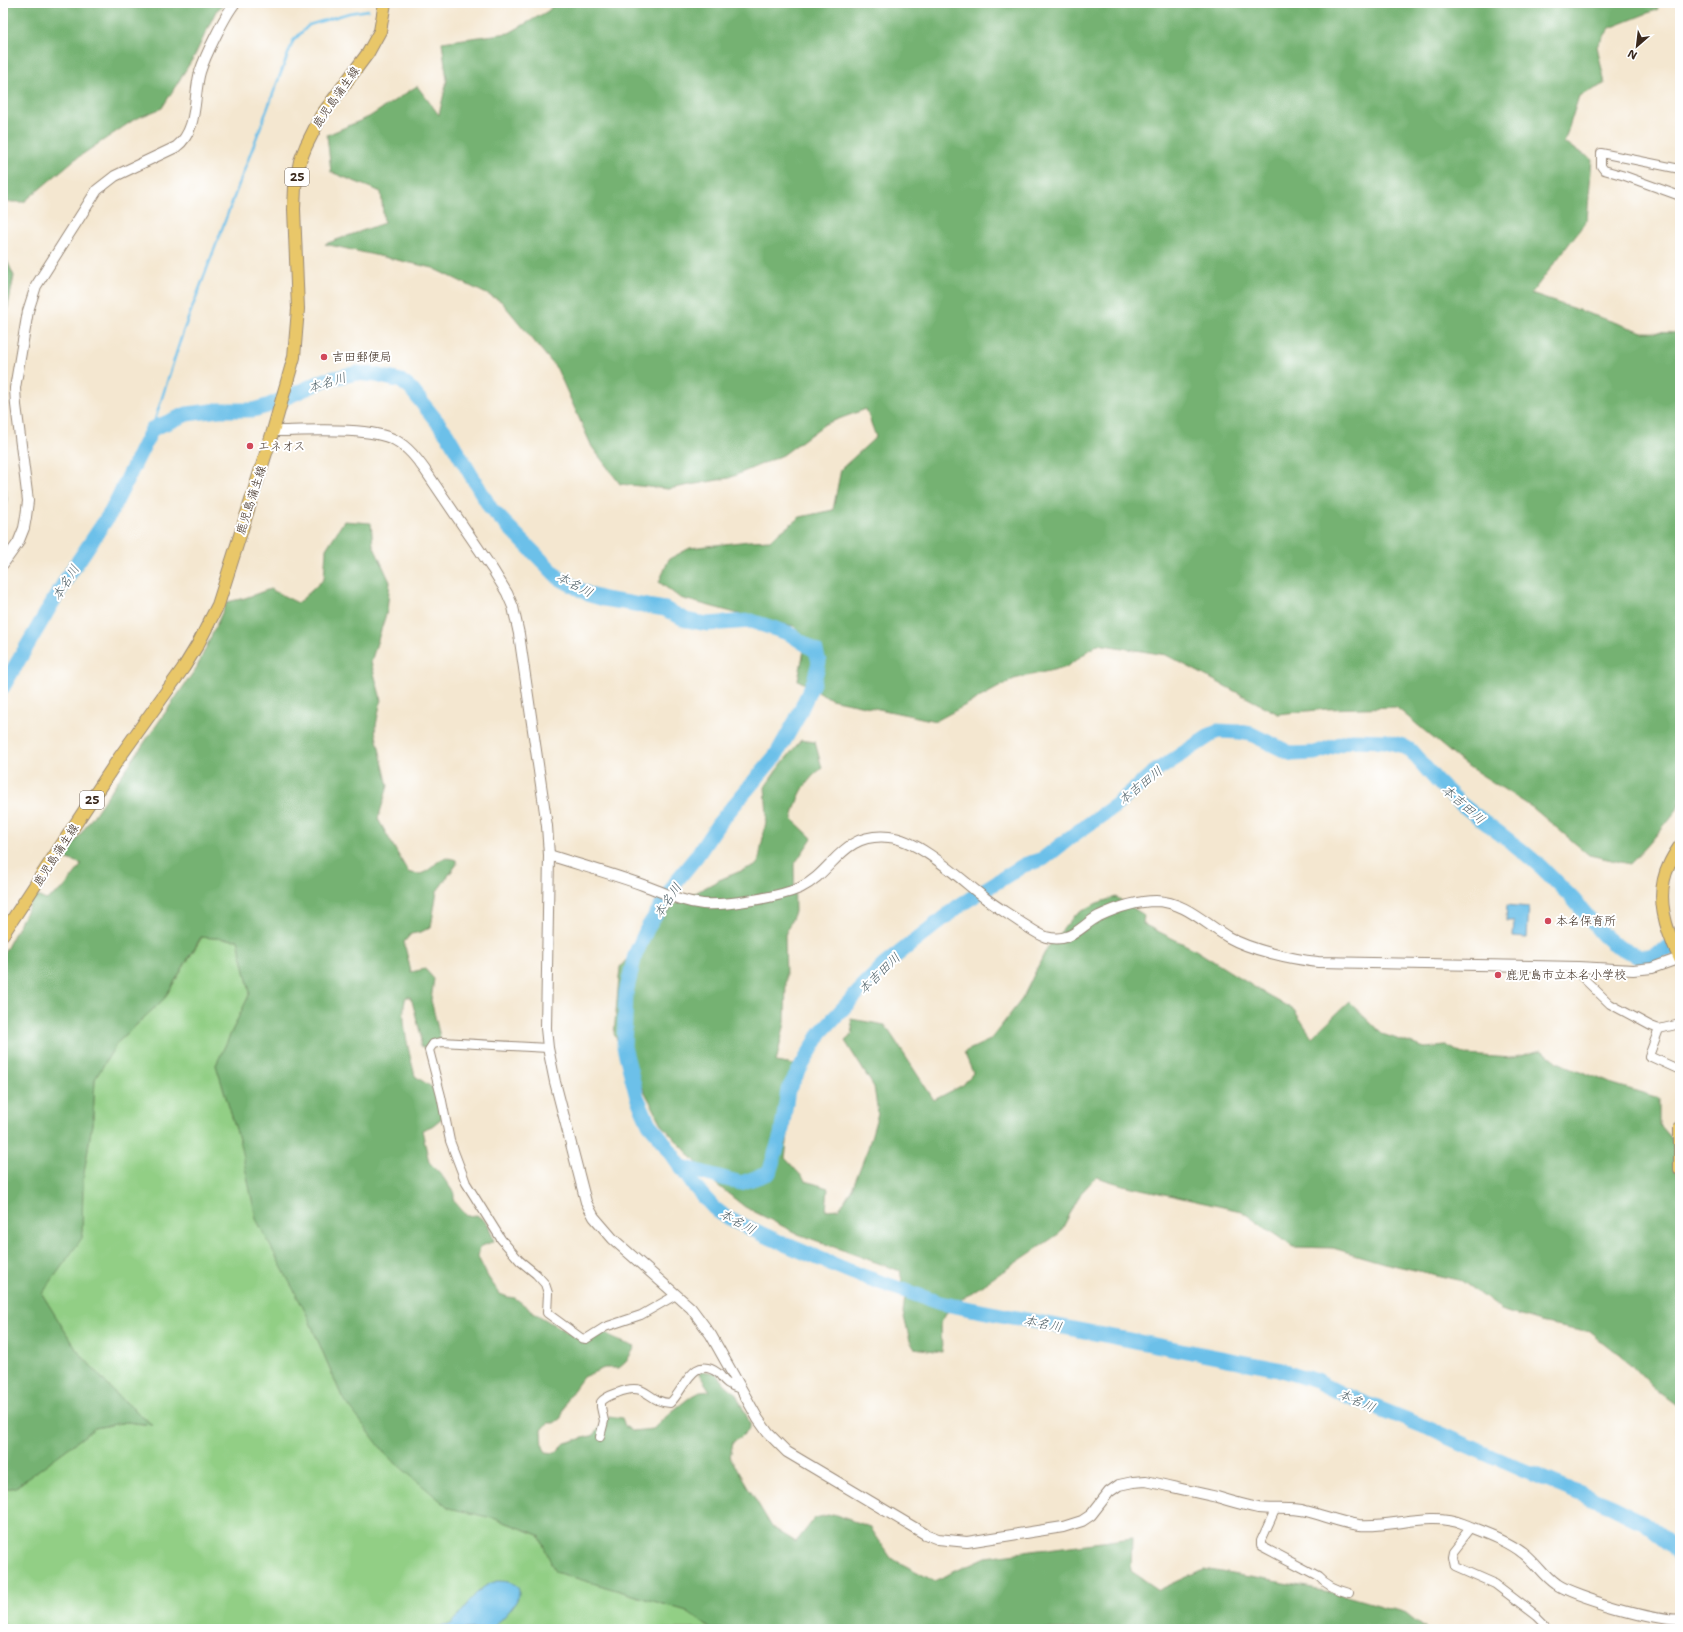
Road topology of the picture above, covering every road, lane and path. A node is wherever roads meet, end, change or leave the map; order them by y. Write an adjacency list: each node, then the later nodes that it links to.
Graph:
1 (235, 3): 6 (street)
2 (385, 3): 5 (main road, 鹿児島蒲生線 / 25)
3 (1680, 169): 4 (street)
4 (1680, 196)
5 (272, 432): 8 (street); 9 (main road, 鹿児島蒲生線 / 25)
6 (3, 564)
7 (1680, 846): 10 (main road)
8 (549, 855): 11 (street); 14 (street)
9 (3, 934)
10 (1678, 956): 11 (street)
11 (1578, 967): 13 (street)
12 (1680, 1024): 13 (street)
13 (1659, 1029): 15 (street)
14 (548, 1048): 19 (street); 19 (street)
15 (1680, 1070)
16 (1680, 1127): 17 (main road)
17 (1680, 1158): 18 (main road)
18 (1680, 1169)
19 (676, 1295): 20 (street)
20 (740, 1389): 21 (street); 22 (street)
21 (600, 1437)
22 (1275, 1510): 23 (street); 24 (street)
23 (1471, 1528): 25 (street); 26 (street)
24 (1349, 1593)
25 (1680, 1619)
26 (1550, 1629)

